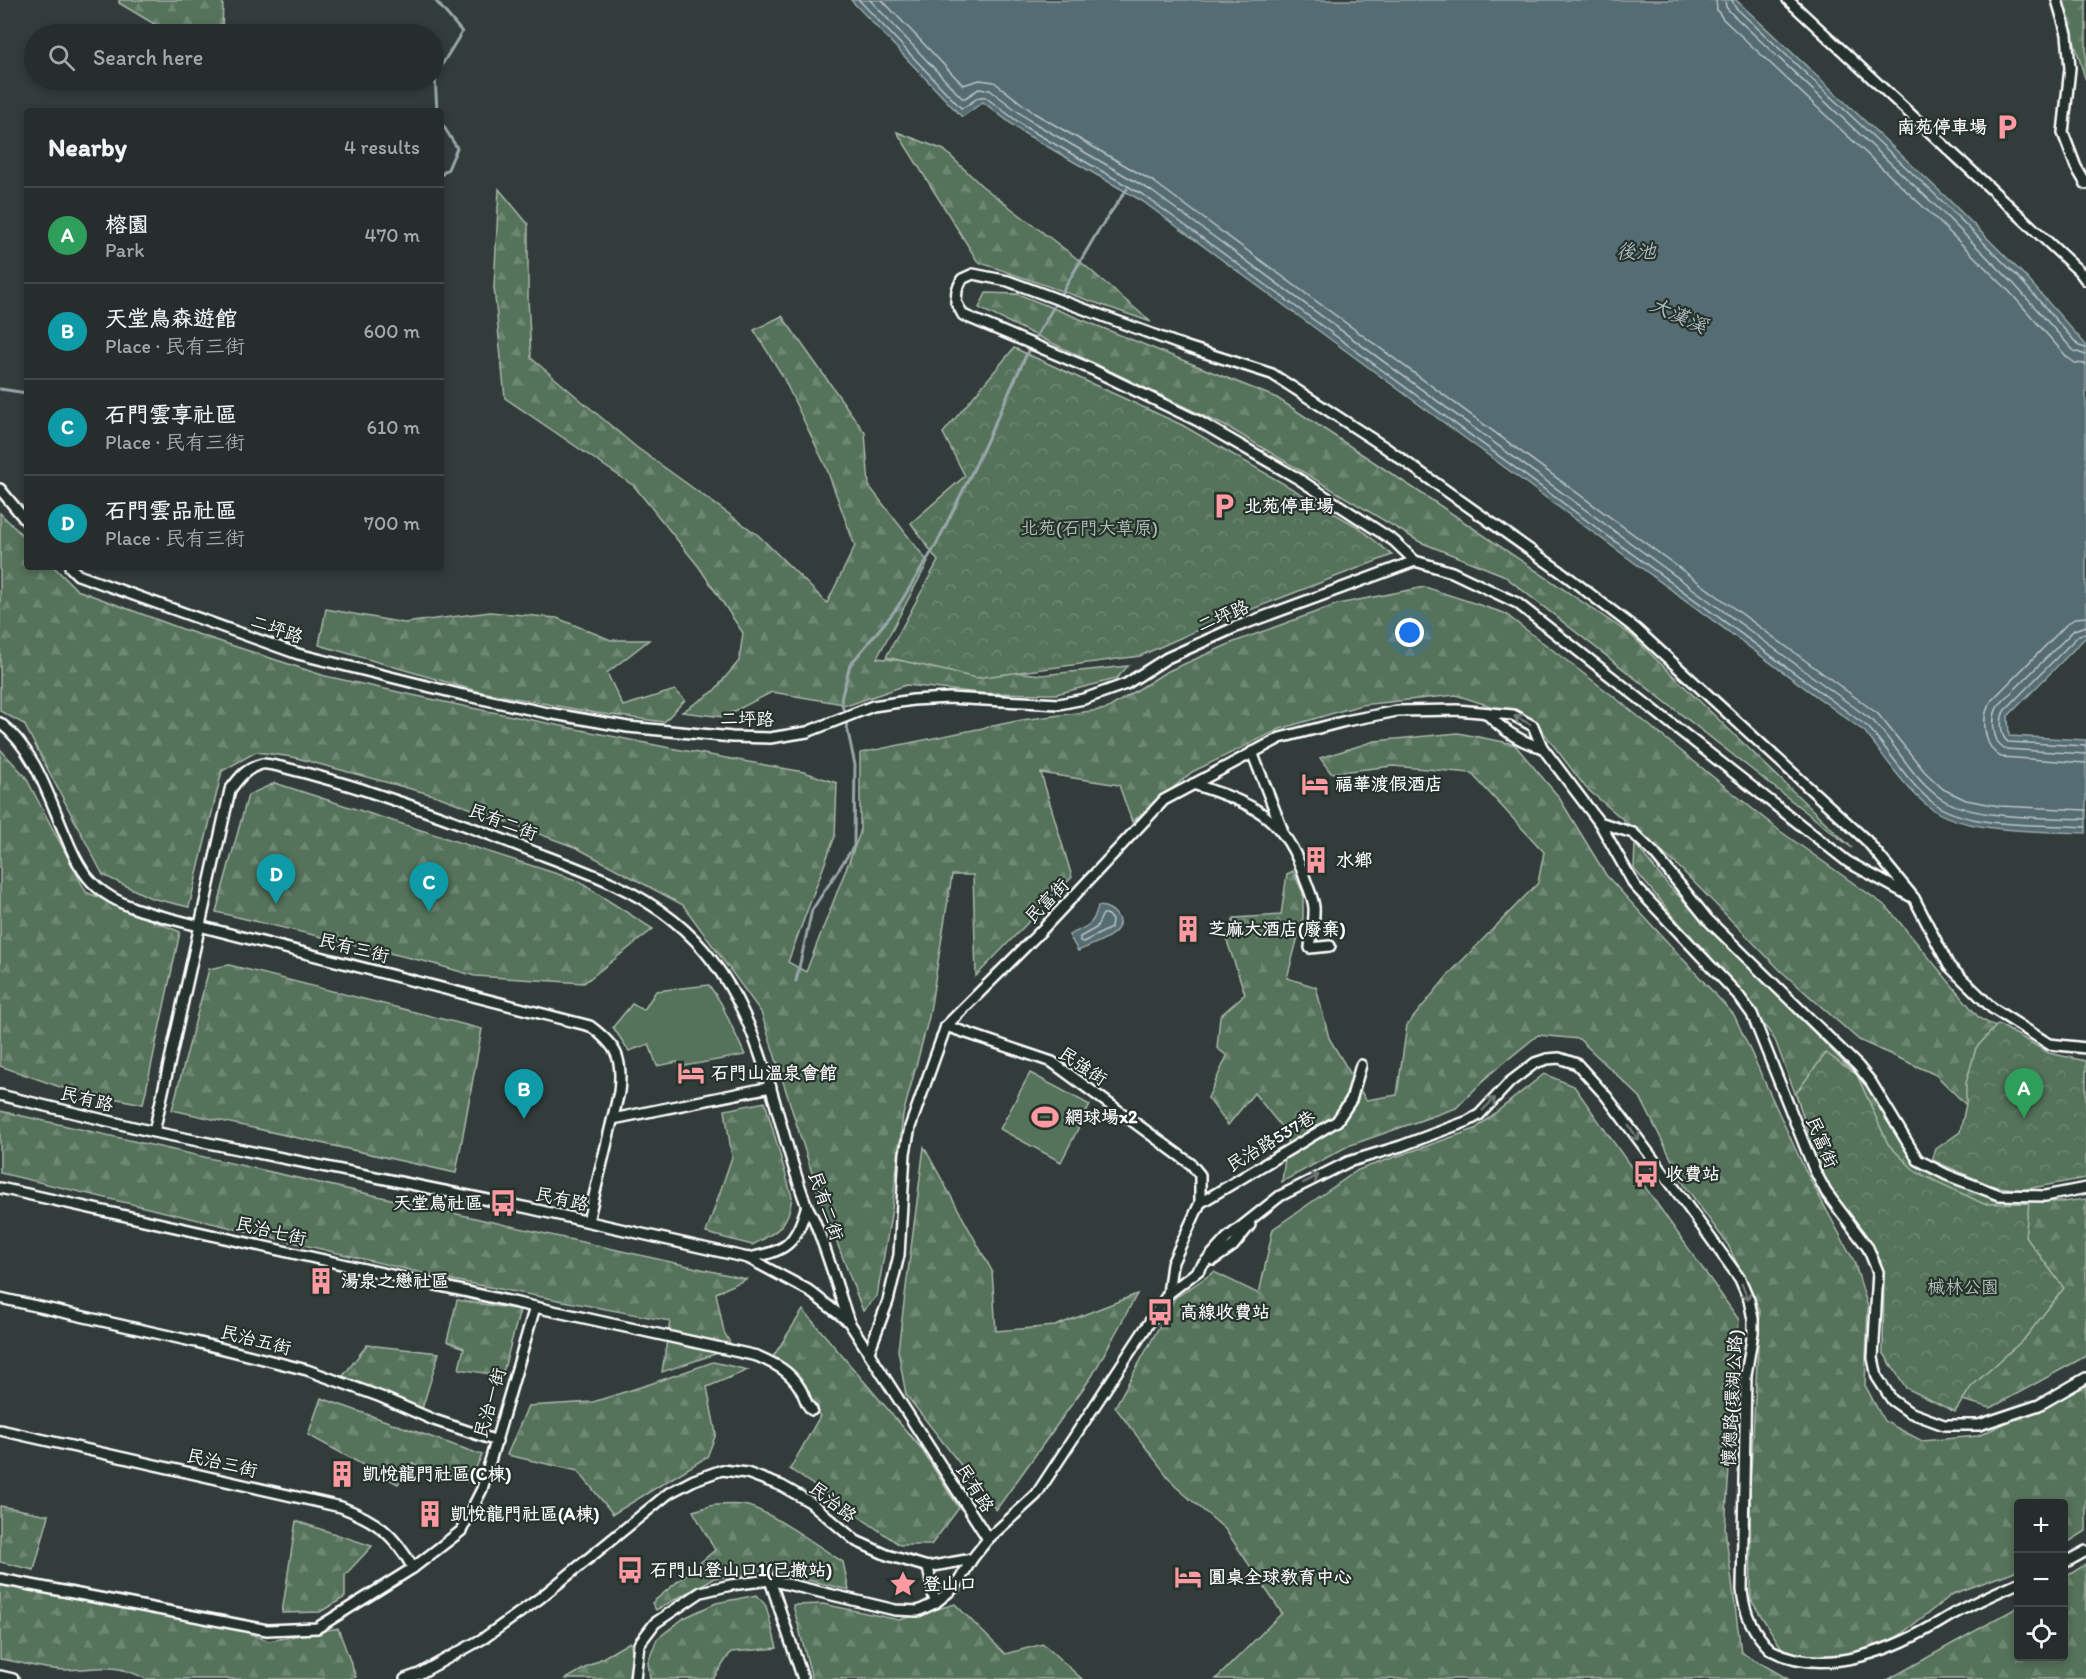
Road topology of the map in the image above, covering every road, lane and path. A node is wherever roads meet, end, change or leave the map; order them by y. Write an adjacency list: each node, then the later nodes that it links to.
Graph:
1 (1788, 0): 4 (street)
2 (2057, 0): 3 (street)
3 (2086, 184)
4 (2086, 280)
5 (0, 489): 6 (street)
6 (24, 518)
7 (1415, 561): 8 (street, 二坪路); 16 (street); 16 (street)
8 (73, 570)
9 (1487, 714): 11 (street, 民富街); 11 (street, 民富街, one-way to 9); 12 (street, 民富街)
10 (0, 723): 17 (street, 民有三街)
11 (1542, 747): 14 (street, 民富街)
12 (1252, 752): 13 (street, 民富街); 15 (street)
13 (1193, 784): 15 (street); 19 (street, 民富街)
14 (1599, 822): 27 (street); 37 (street, 民富街)
15 (1283, 831): 18 (street)
16 (1914, 898): 20 (street)
17 (199, 926): 22 (street, 民有二街); 24 (street, 民有三街); 25 (street, 民有二街)
18 (1330, 946)
19 (946, 1026): 28 (street, 民強街); 36 (street, 民富街)
20 (2086, 1048)
21 (1361, 1065): 28 (street, 民治路537巷)
22 (771, 1087): 24 (street); 29 (street, 民有二街)
23 (0, 1095): 25 (street, 民有路)
24 (613, 1119): 30 (street, 民有三街)
25 (154, 1132): 30 (street, 民有路)
26 (0, 1188): 34 (street, 民治七街)
27 (2086, 1188)
28 (1200, 1203): 32 (street, 民強街)
29 (807, 1205): 31 (street); 35 (street, 民有二街)
30 (588, 1221): 31 (street, 民有路)
31 (748, 1258): 35 (street, 民有路)
32 (1168, 1294): 41 (street); 52 (street, 懷德路(環湖公路), one-way to 52)
33 (0, 1298): 40 (street, 民治五街)
34 (535, 1307): 38 (street); 40 (street, 民治一街)
35 (849, 1322): 36 (street, 民有路)
36 (869, 1352): 41 (street, 民有路)
37 (2086, 1378)
38 (812, 1410)
39 (0, 1430): 46 (street, 民治三街)
40 (497, 1440): 46 (street, 民治一街)
41 (988, 1539): 43 (street)
42 (2086, 1551): 44 (street)
43 (972, 1559): 45 (street, 民治路); 50 (street)
44 (2068, 1561)
45 (928, 1567): 50 (street); 54 (street, 民治路)
46 (413, 1568): 47 (street, 民治一街)
47 (0, 1579)
48 (770, 1580): 50 (street); 57 (street); 58 (street)
49 (2014, 1584): 51 (street)
50 (935, 1603)
51 (1866, 1665)
52 (1813, 1671)
53 (0, 1676): 55 (street)
54 (421, 1676): 56 (street, 民治路)
55 (13, 1679)
56 (405, 1679)
57 (635, 1679)
58 (803, 1679)

